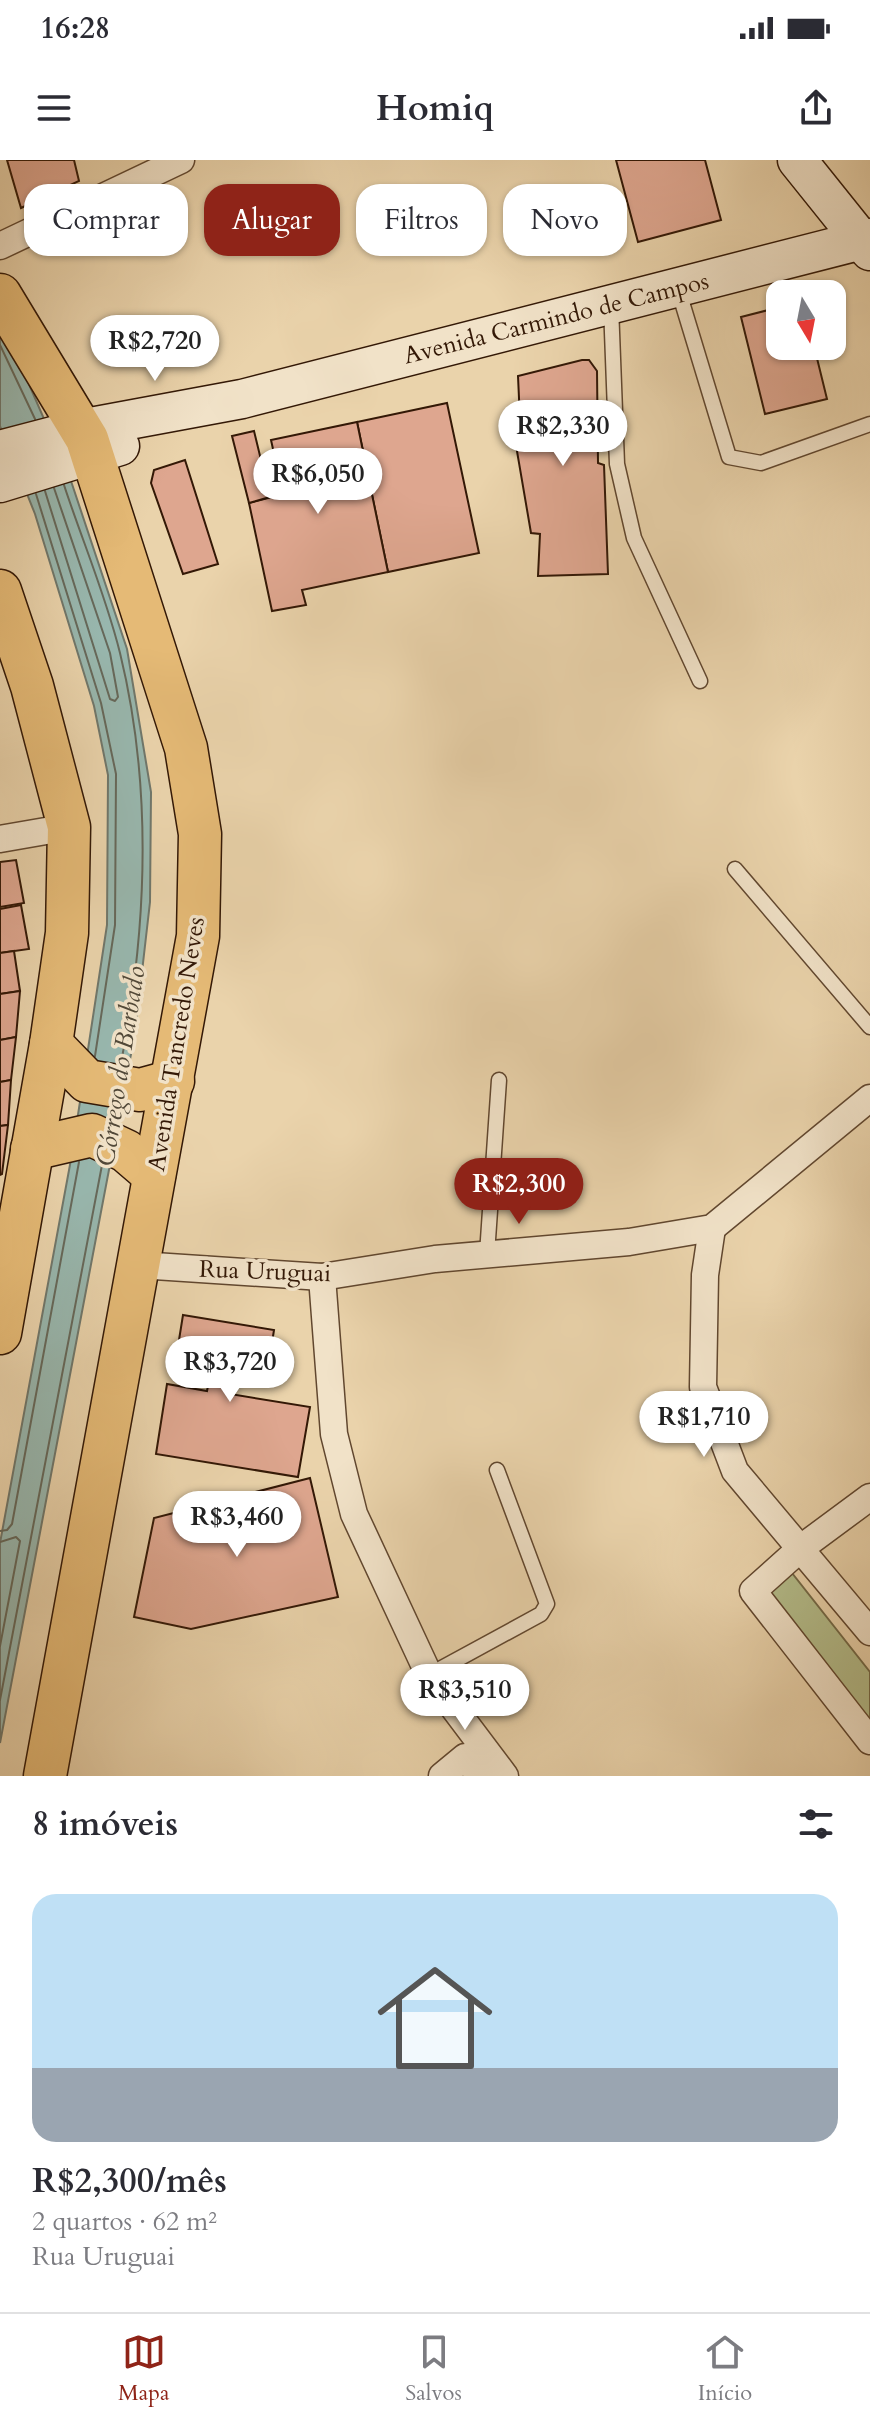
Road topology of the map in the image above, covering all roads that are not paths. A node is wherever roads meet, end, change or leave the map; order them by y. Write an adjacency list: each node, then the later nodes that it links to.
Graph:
1 (181, 160): 4 (street)
2 (797, 160): 3 (main road)
3 (867, 243): 5 (main road, Avenida Carmindo de Campos)
4 (0, 246)
5 (678, 286): 7 (main road, Avenida Carmindo de Campos); 8 (lane)
6 (0, 295): 9 (main road, Avenida Tancredo Neves)
7 (611, 303): 9 (main road, Avenida Carmindo de Campos); 13 (lane)
8 (870, 424)
9 (81, 444): 10 (main road, Avenida Carmindo de Campos); 11 (main road, Avenida Carmindo de Campos); 20 (main road, Avenida Tancredo Neves)
10 (0, 450)
11 (0, 483)
12 (0, 591): 14 (main road)
13 (700, 681)
14 (69, 827): 15 (street); 18 (main road)
15 (0, 839)
16 (735, 869): 17 (lane)
17 (870, 1027)
18 (51, 1044): 20 (main road); 22 (main road)
19 (499, 1080): 25 (lane)
20 (157, 1086): 23 (main road, Avenida Tancredo Neves)
21 (870, 1098): 24 (street, Rua Uruguai)
22 (32, 1149): 23 (main road); 27 (main road)
23 (124, 1154): 26 (main road, Avenida Tancredo Neves)
24 (712, 1228): 25 (street, Rua Uruguai); 32 (street)
25 (487, 1254): 28 (street, Rua Uruguai)
26 (139, 1265): 28 (street, Rua Uruguai); 36 (main road, Avenida Tancredo Neves)
27 (5, 1271): 29 (main road)
28 (322, 1277): 34 (street)
29 (0, 1333)
30 (497, 1470): 34 (lane)
31 (870, 1497): 32 (street)
32 (801, 1548): 33 (street); 35 (street)
33 (870, 1632)
34 (429, 1675): 39 (street)
35 (870, 1741)
36 (45, 1776)
37 (442, 1776): 38 (street)
38 (480, 1776)
39 (505, 1776)

